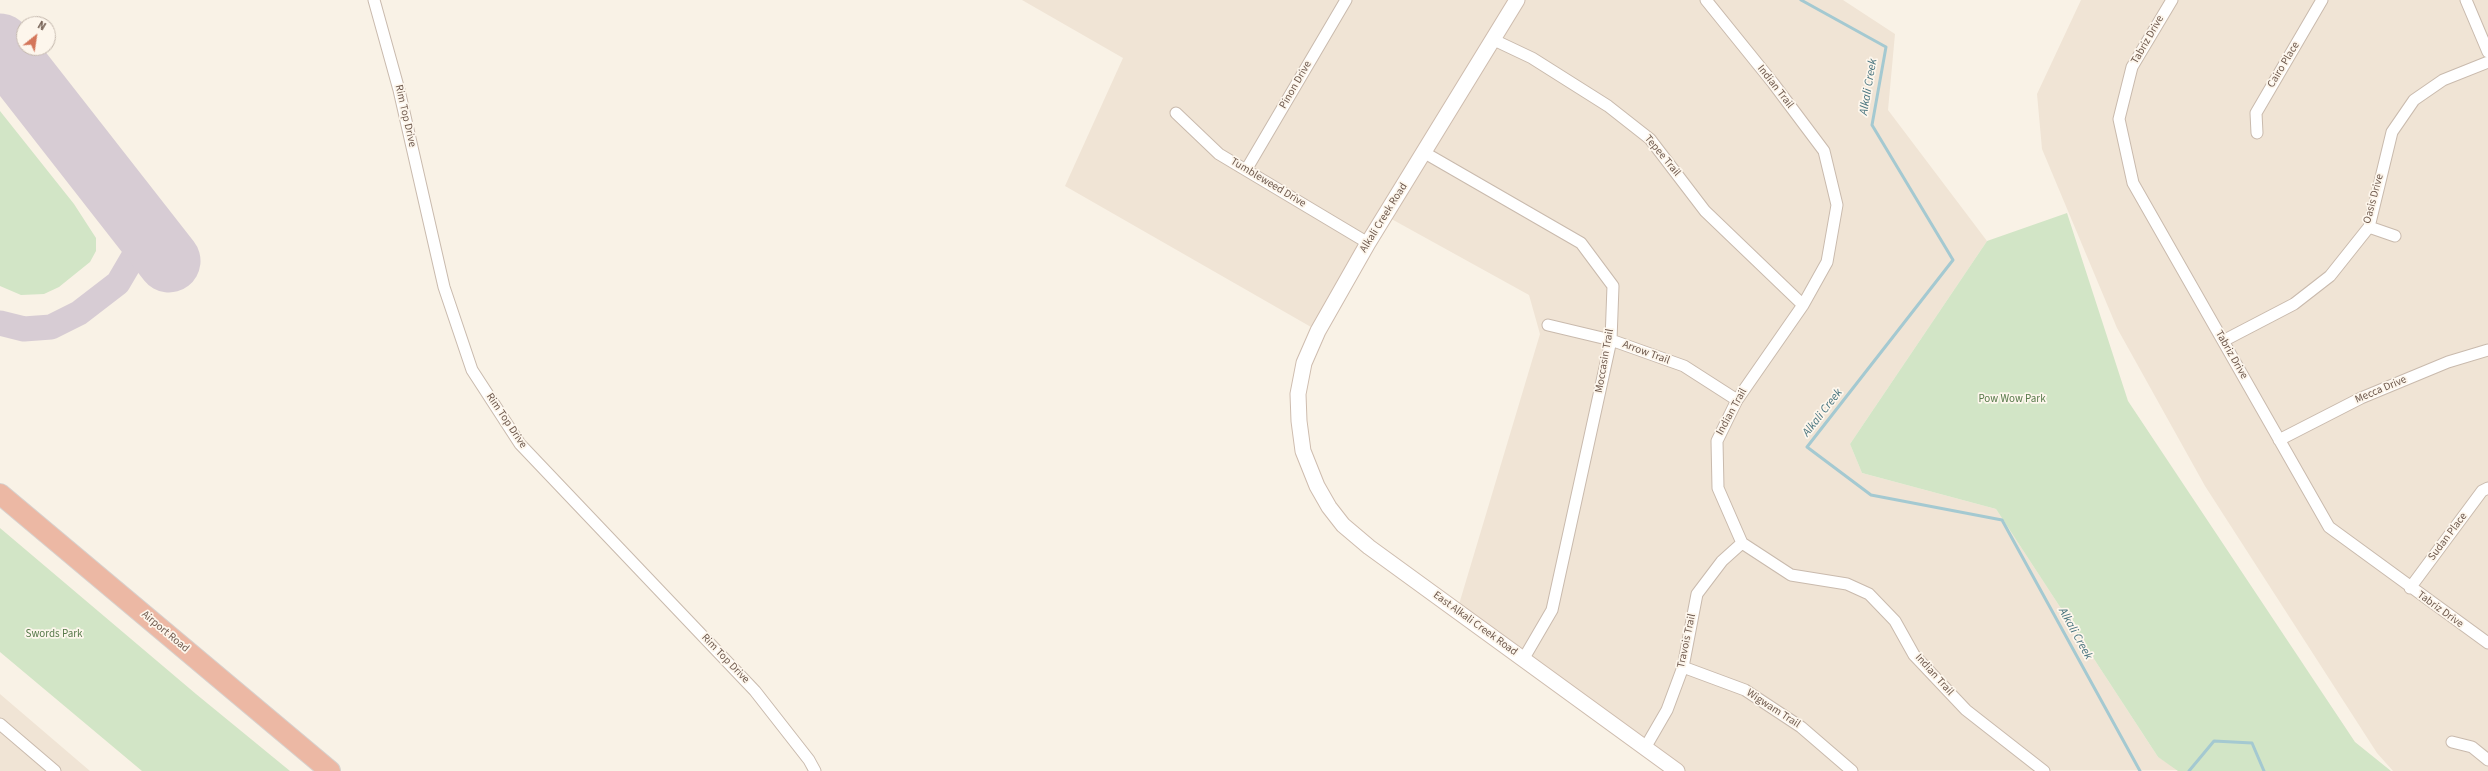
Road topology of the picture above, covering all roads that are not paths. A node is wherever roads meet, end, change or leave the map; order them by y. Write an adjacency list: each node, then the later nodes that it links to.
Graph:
1 (374, 0): 39 (street, Rim Top Drive)
2 (1346, 0): 14 (street, Pinon Drive)
3 (1517, 0): 8 (street, Alkali Creek Road)
4 (1706, 0): 18 (street, Indian Trail)
5 (2172, 0): 21 (street, Tabriz Drive)
6 (2322, 0): 12 (street, Cairo Place)
7 (2466, 0): 9 (street)
8 (1494, 40): 13 (street, Alkali Creek Road); 18 (street, Tepee Trail)
9 (2488, 52)
10 (2488, 62): 15 (street, Oasis Drive)
11 (1176, 113): 14 (street, Tumbleweed Drive)
12 (2257, 133)
13 (1425, 153): 17 (street, Alkali Creek Road); 20 (street, Moccasin Trail)
14 (1246, 170): 17 (street, Tumbleweed Drive)
15 (2369, 227): 16 (street); 21 (street, Oasis Drive)
16 (2395, 236)
17 (1368, 243): 25 (street, Alkali Creek Road)
18 (1803, 305): 23 (street, Indian Trail)
19 (1548, 325): 20 (street, Arrow Trail)
20 (1611, 340): 23 (street, Arrow Trail); 31 (street, Moccasin Trail)
21 (2223, 341): 24 (street, Tabriz Drive)
22 (2488, 350): 24 (street, Mecca Drive)
23 (1737, 400): 28 (street, Indian Trail)
24 (2279, 440): 29 (street, Tabriz Drive)
25 (1303, 451): 31 (street, East Alkali Creek Road)
26 (2488, 488): 29 (street, Sudan Place)
27 (0, 494): 38 (highway, Airport Road)
28 (1742, 542): 32 (street, Travois Trail); 42 (street, Indian Trail)
29 (2410, 588): 30 (street, Tabriz Drive)
30 (2488, 643)
31 (1524, 658): 35 (street, East Alkali Creek Road)
32 (1683, 667): 35 (street, Travois Trail); 41 (street, Wigwam Trail)
33 (0, 724): 37 (street)
34 (2452, 742): 36 (street)
35 (1645, 748): 40 (street, East Alkali Creek Road)
36 (2488, 760)
37 (55, 771)
38 (330, 771)
39 (815, 771)
40 (1677, 771)
41 (1852, 771)
42 (2044, 771)

